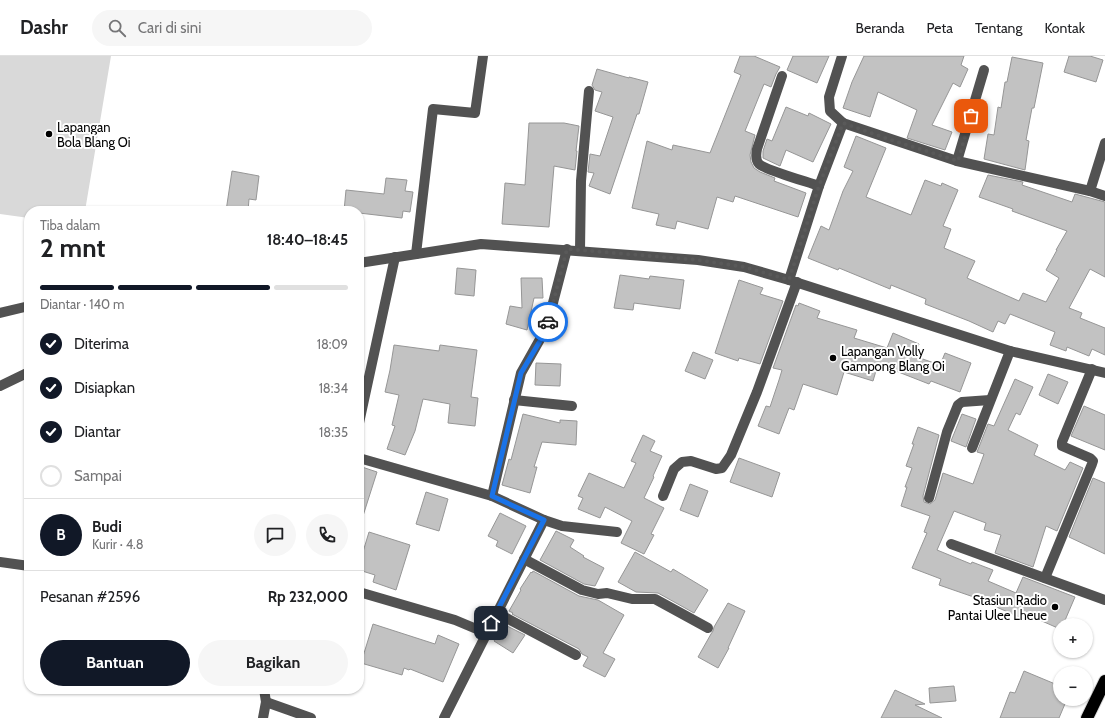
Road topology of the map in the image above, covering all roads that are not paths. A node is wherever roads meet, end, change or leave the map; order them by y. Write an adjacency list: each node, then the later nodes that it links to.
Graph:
1 (483, 56): 14 (street)
2 (842, 56): 6 (street)
3 (984, 70): 8 (street)
4 (782, 76): 9 (street)
5 (589, 91): 13 (street)
6 (843, 123): 8 (street); 9 (street)
7 (1105, 143): 10 (street)
8 (958, 161): 10 (street)
9 (819, 186): 17 (street)
10 (1090, 191): 11 (street)
11 (1105, 196)
12 (567, 249): 13 (street); 14 (street); 26 (street)
13 (580, 250): 17 (street)
14 (416, 254): 15 (street)
15 (395, 257): 16 (street); 25 (street)
16 (364, 262)
17 (793, 281): 20 (street); 32 (street)
18 (24, 307): 19 (street)
19 (0, 312)
20 (1010, 351): 21 (street); 27 (street)
21 (1092, 369): 22 (street); 40 (street)
22 (1105, 373)
23 (24, 374): 24 (street)
24 (0, 386)
25 (364, 400)
26 (514, 400): 28 (street); 31 (street)
27 (990, 400): 29 (street); 33 (street)
28 (572, 406)
29 (972, 448)
30 (364, 459): 31 (street)
31 (492, 496): 34 (street)
32 (663, 496)
33 (929, 498)
34 (544, 520): 35 (street); 37 (street)
35 (617, 532)
36 (951, 544): 40 (street)
37 (524, 559): 43 (street); 44 (street)
38 (0, 562): 39 (street)
39 (24, 565)
40 (1045, 578): 42 (street)
41 (364, 593): 45 (street)
42 (1105, 600)
43 (496, 613): 45 (street); 46 (street)
44 (708, 628)
45 (486, 632): 52 (street)
46 (576, 655)
47 (1105, 681): 53 (highway)
48 (265, 694): 49 (street)
49 (266, 702): 50 (street); 51 (street)
50 (263, 718)
51 (311, 718)
52 (444, 718)
53 (1087, 718)

